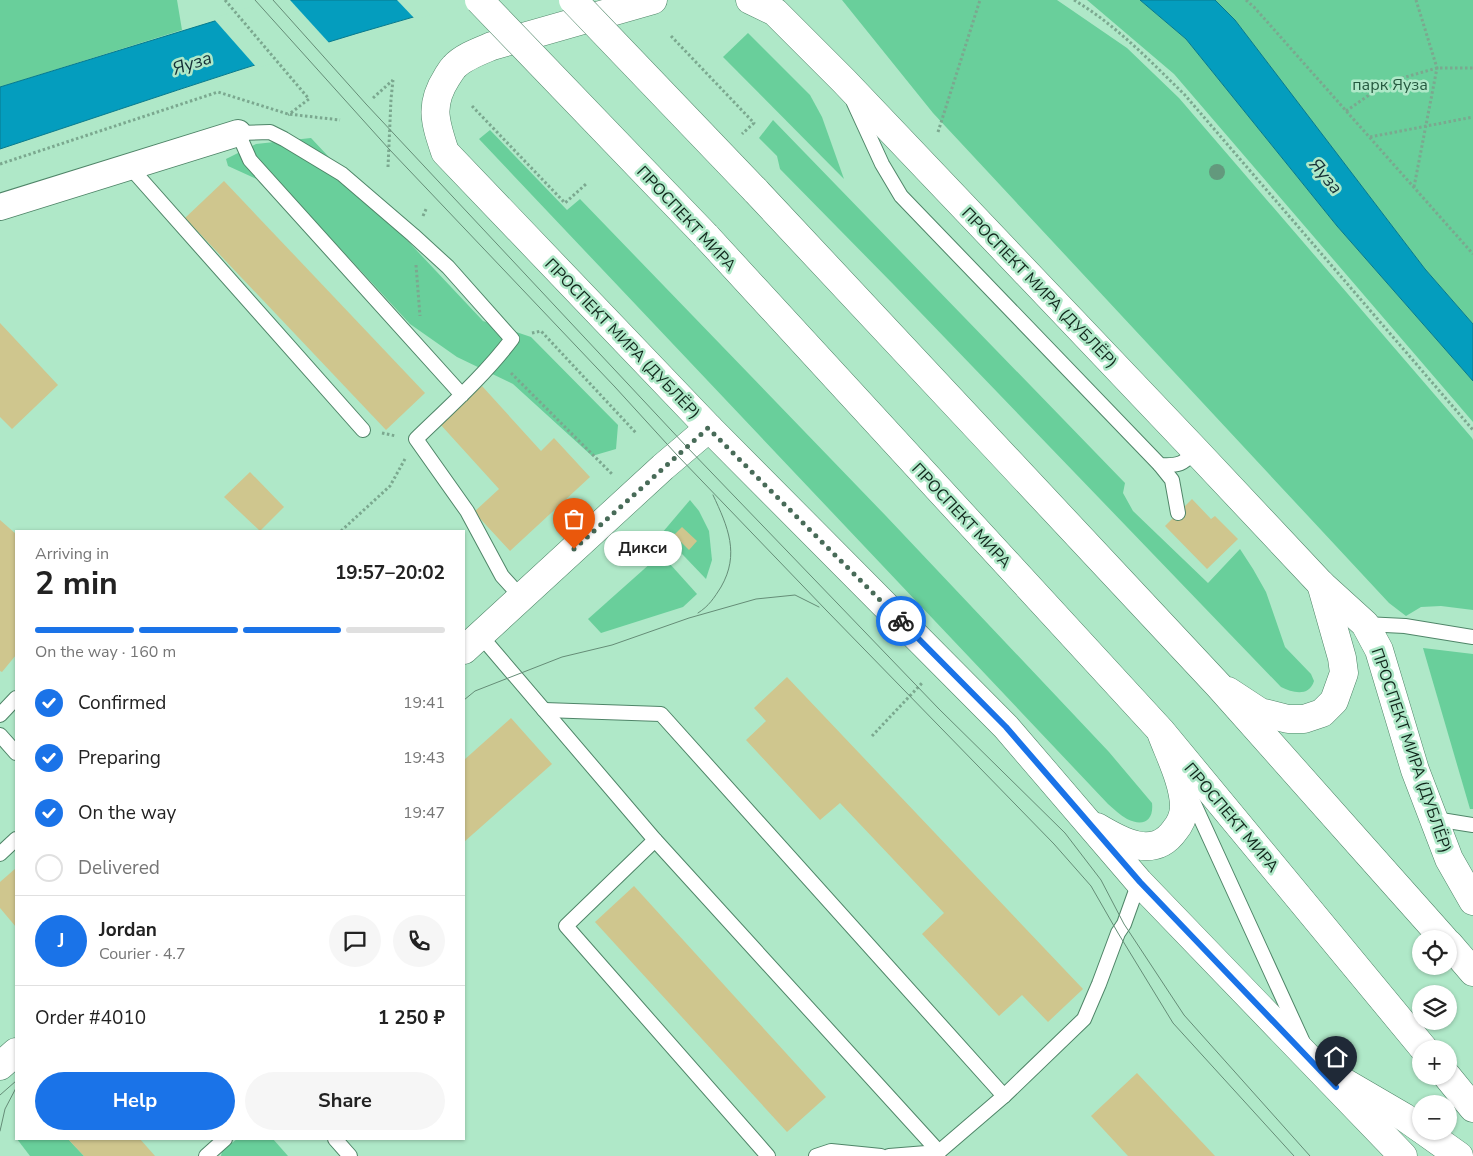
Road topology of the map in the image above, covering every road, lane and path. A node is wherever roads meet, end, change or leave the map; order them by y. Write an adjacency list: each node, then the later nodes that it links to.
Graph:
1 (225, 0): 17 (path)
2 (480, 0): 57 (main road, ПРОСПЕКТ МИРА, bridge)
3 (573, 0): 53 (main road, bridge)
4 (653, 0): 37 (main road, ПРОСПЕКТ МИРА (ДУБЛЁР))
5 (750, 0): 13 (main road, ПРОСПЕКТ МИРА (ДУБЛЁР))
6 (980, 0): 21 (path)
7 (1074, 0): 39 (path)
8 (1246, 0): 16 (path)
9 (1416, 0): 11 (path)
10 (671, 36): 23 (path)
11 (1437, 68): 12 (path); 16 (path); 20 (path)
12 (1473, 68)
13 (844, 82): 42 (main road, ПРОСПЕКТ МИРА (ДУБЛЁР)); 43 (lane)
14 (373, 98): 27 (path)
15 (472, 106): 28 (path)
16 (1346, 111): 24 (path)
17 (288, 114): 19 (path); 25 (path)
18 (1473, 117): 20 (path)
19 (340, 120)
20 (1426, 126): 24 (path); 29 (path)
21 (938, 132)
22 (238, 133): 26 (street); 31 (lane); 34 (lane)
23 (742, 134)
24 (1369, 137): 29 (path)
25 (0, 164)
26 (129, 166): 30 (street); 38 (lane)
27 (388, 167)
28 (586, 184)
29 (1414, 187): 32 (path)
30 (0, 207)
31 (413, 235): 34 (path); 35 (lane)
32 (1473, 254)
33 (541, 331): 40 (path)
34 (422, 352): 36 (lane)
35 (497, 359): 36 (lane); 44 (path)
36 (462, 395): 41 (lane)
37 (708, 428): 48 (main road); 61 (main road, ПРОСПЕКТ МИРА (ДУБЛЁР))
38 (362, 430): 41 (path)
39 (1473, 430)
40 (637, 434)
41 (416, 439): 46 (path); 48 (lane)
42 (1196, 451): 43 (lane); 47 (main road, ПРОСПЕКТ МИРА (ДУБЛЁР))
43 (1160, 465): 45 (lane)
44 (612, 475)
45 (1178, 513)
46 (342, 530)
47 (1321, 584): 49 (main road, ПРОСПЕКТ МИРА (ДУБЛЁР)); 53 (main road, ПРОСПЕКТ МИРА (ДУБЛЁР))
48 (521, 597): 51 (main road)
49 (1365, 624): 50 (lane); 62 (main road, ПРОСПЕКТ МИРА (ДУБЛЁР))
50 (1473, 637)
51 (472, 643): 55 (lane)
52 (924, 681): 59 (path)
53 (1219, 686): 69 (main road)
54 (15, 699): 56 (lane)
55 (544, 710): 65 (lane); 77 (lane)
56 (0, 715)
57 (1161, 731): 61 (main road, ПРОСПЕКТ МИРА (ДУБЛЁР)); 72 (main road, ПРОСПЕКТ МИРА); 74 (lane)
58 (0, 735): 60 (lane)
59 (872, 736)
60 (15, 752)
61 (1074, 807): 67 (main road, ПРОСПЕКТ МИРА (ДУБЛЁР))
62 (1435, 819): 63 (lane); 68 (main road, ПРОСПЕКТ МИРА (ДУБЛЁР))
63 (1473, 825)
64 (15, 840): 66 (lane)
65 (655, 840): 83 (lane); 86 (lane)
66 (0, 854)
67 (1140, 882): 74 (main road, ПРОСПЕКТ МИРА (ДУБЛЁР)); 77 (lane)
68 (1473, 901)
69 (1436, 930)
70 (1457, 953): 71 (main road)
71 (1472, 970)
72 (1417, 1040)
73 (15, 1053): 75 (main road)
74 (1313, 1064): 79 (main road); 90 (main road, ПРОСПЕКТ МИРА (ДУБЛЁР))
75 (0, 1066)
76 (1454, 1085): 78 (main road)
77 (1004, 1096): 83 (lane)
78 (1473, 1108)
79 (1412, 1122)
80 (224, 1140): 84 (lane)
81 (336, 1140): 85 (lane)
82 (1437, 1140): 91 (main road)
83 (936, 1154): 89 (lane)
84 (206, 1156)
85 (350, 1156)
86 (768, 1156)
87 (816, 1156): 88 (lane)
88 (880, 1156)
89 (889, 1156)
90 (1403, 1156)
91 (1459, 1156)

